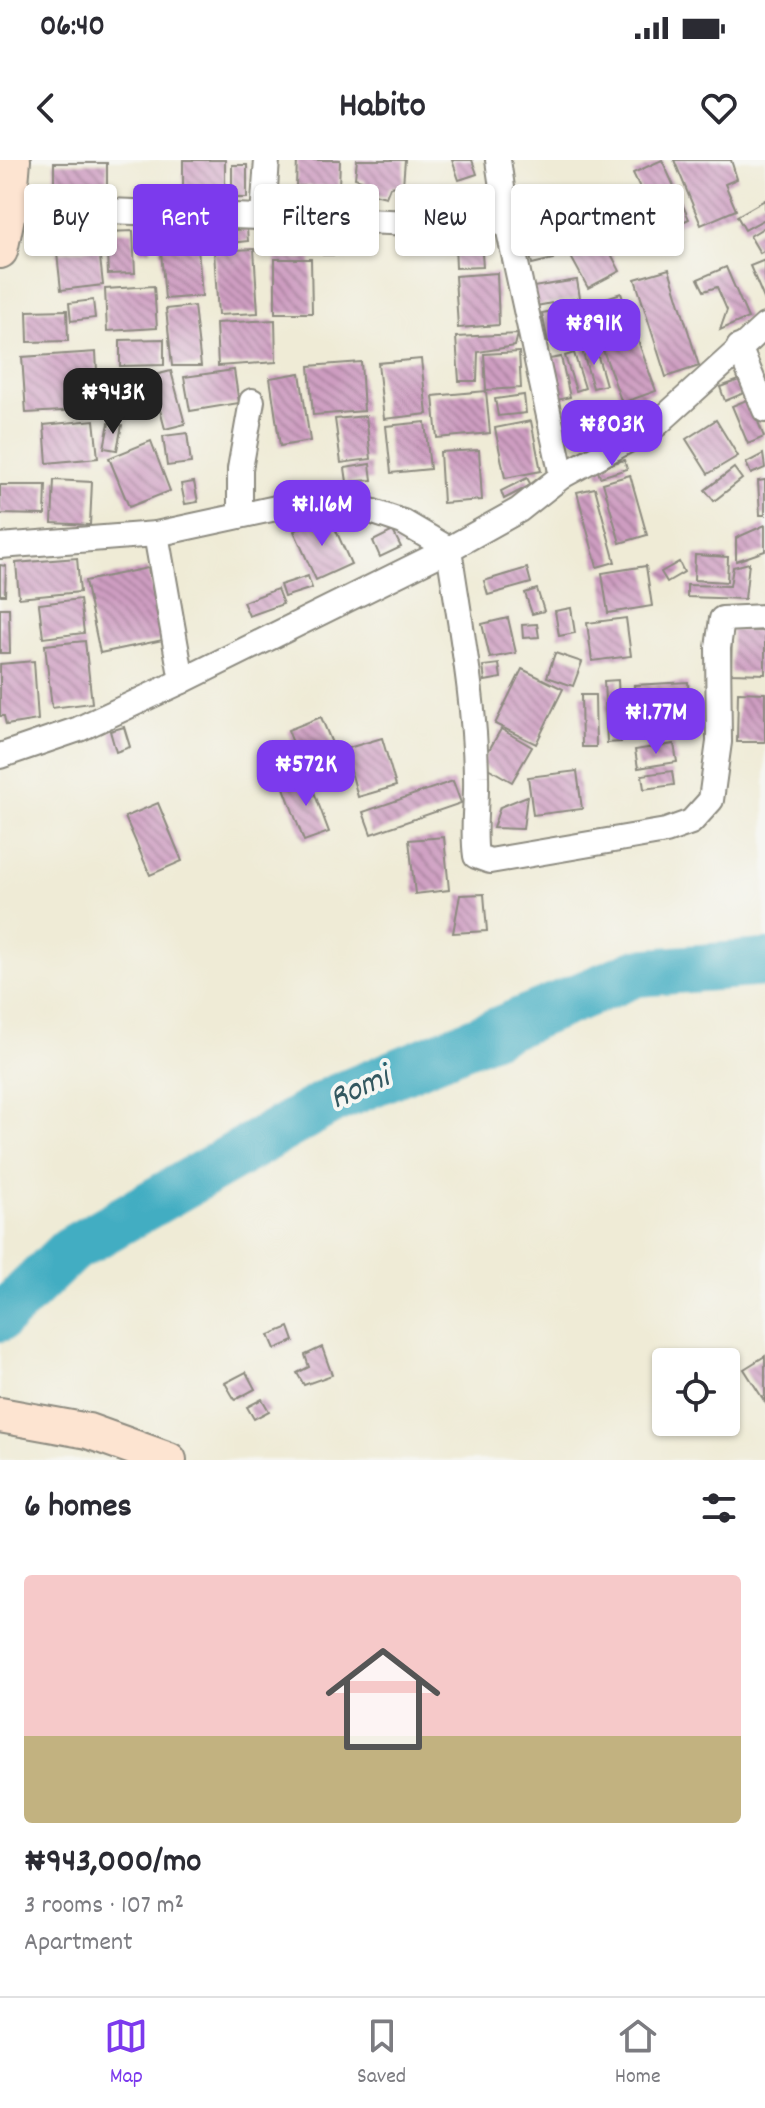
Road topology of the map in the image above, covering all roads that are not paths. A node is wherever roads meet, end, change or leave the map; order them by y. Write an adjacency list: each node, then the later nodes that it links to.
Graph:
1 (13, 160): 5 (street)
2 (267, 160): 4 (street)
3 (498, 160): 8 (street)
4 (265, 184)
5 (9, 207): 6 (street); 9 (street)
6 (254, 216)
7 (379, 221): 8 (street)
8 (507, 222): 14 (street)
9 (0, 251)
10 (765, 326): 11 (street)
11 (739, 347): 13 (street); 14 (street)
12 (252, 401): 15 (street)
13 (765, 410)
14 (562, 476): 18 (street)
15 (240, 515): 16 (street); 18 (street)
16 (156, 534): 17 (street); 20 (street)
17 (0, 546)
18 (449, 549): 19 (street); 20 (street)
19 (765, 617)
20 (182, 681): 21 (street)
21 (0, 756)
22 (0, 1415): 23 (street)
23 (169, 1460)

